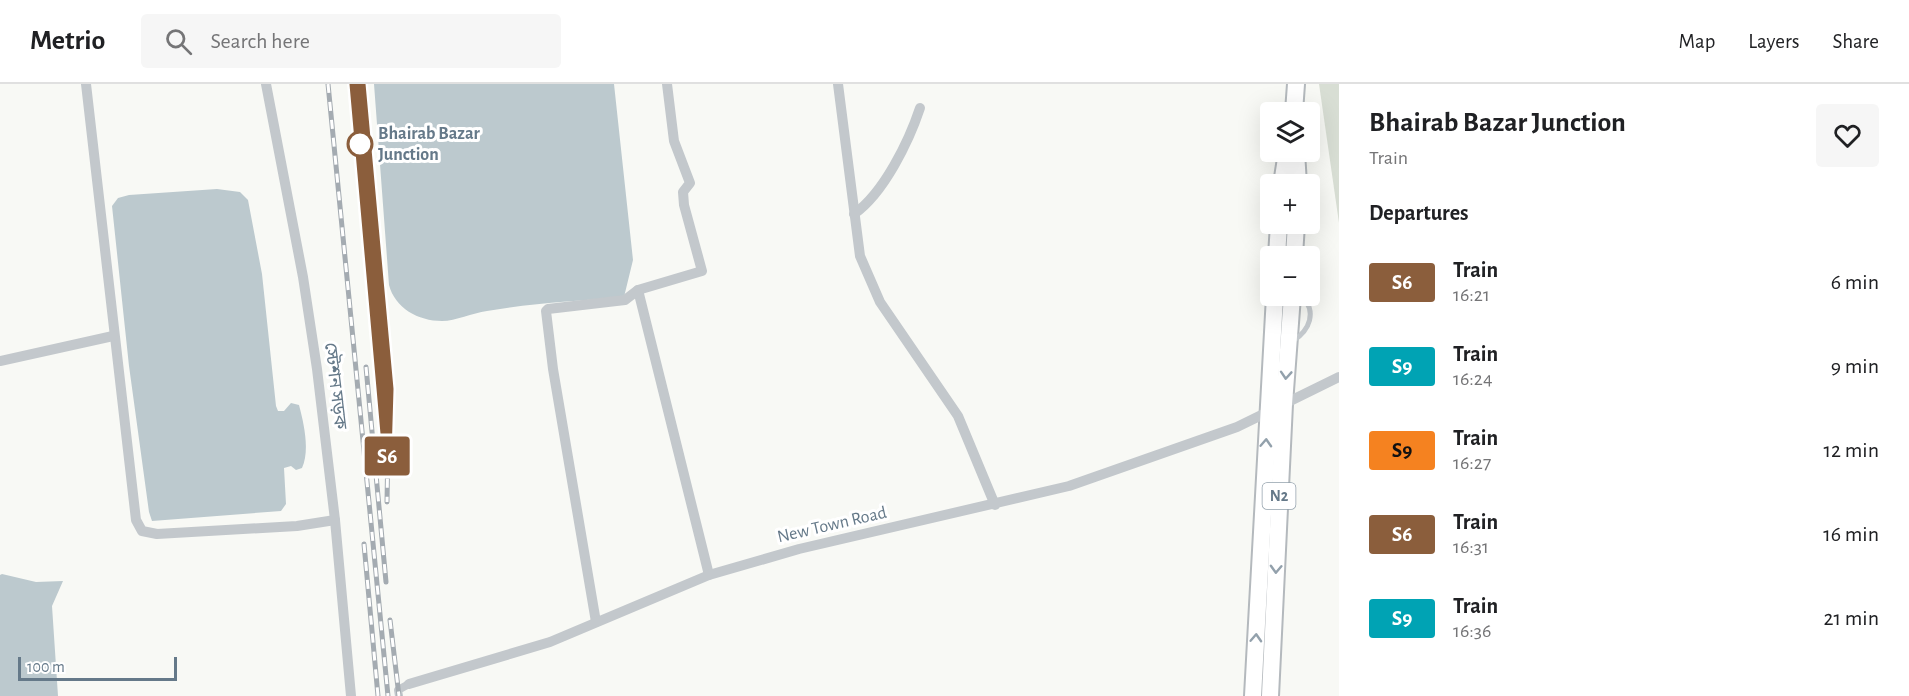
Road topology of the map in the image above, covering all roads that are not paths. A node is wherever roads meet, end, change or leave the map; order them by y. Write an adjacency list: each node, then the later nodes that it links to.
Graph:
1 (86, 84): 13 (street)
2 (266, 84): 20 (street, স্টেশন সড়ক)
3 (667, 84): 9 (street)
4 (838, 84): 8 (street)
5 (1296, 84): 6 (highway)
6 (1295, 102)
7 (920, 108): 8 (street)
8 (854, 214): 19 (street)
9 (638, 290): 21 (street); 22 (street)
10 (1274, 306): 18 (highway, N2)
11 (1291, 306): 14 (highway, N2)
12 (1307, 306): 14 (lane)
13 (113, 336): 15 (street); 20 (street)
14 (1288, 344): 17 (highway, N2, one-way to 17)
15 (0, 361)
16 (1339, 377): 17 (street, New Town Road)
17 (1284, 404): 18 (street, New Town Road); 27 (highway, N2, one-way to 27)
18 (1267, 413): 19 (street, New Town Road); 26 (highway, N2, one-way to 18)
19 (995, 505): 21 (street, New Town Road)
20 (335, 520): 24 (street, স্টেশন সড়ক)
21 (709, 575): 22 (street, New Town Road)
22 (596, 622): 23 (street, New Town Road)
23 (409, 684): 25 (street)
24 (351, 696)
25 (399, 696)
26 (1253, 696)
27 (1270, 696)

